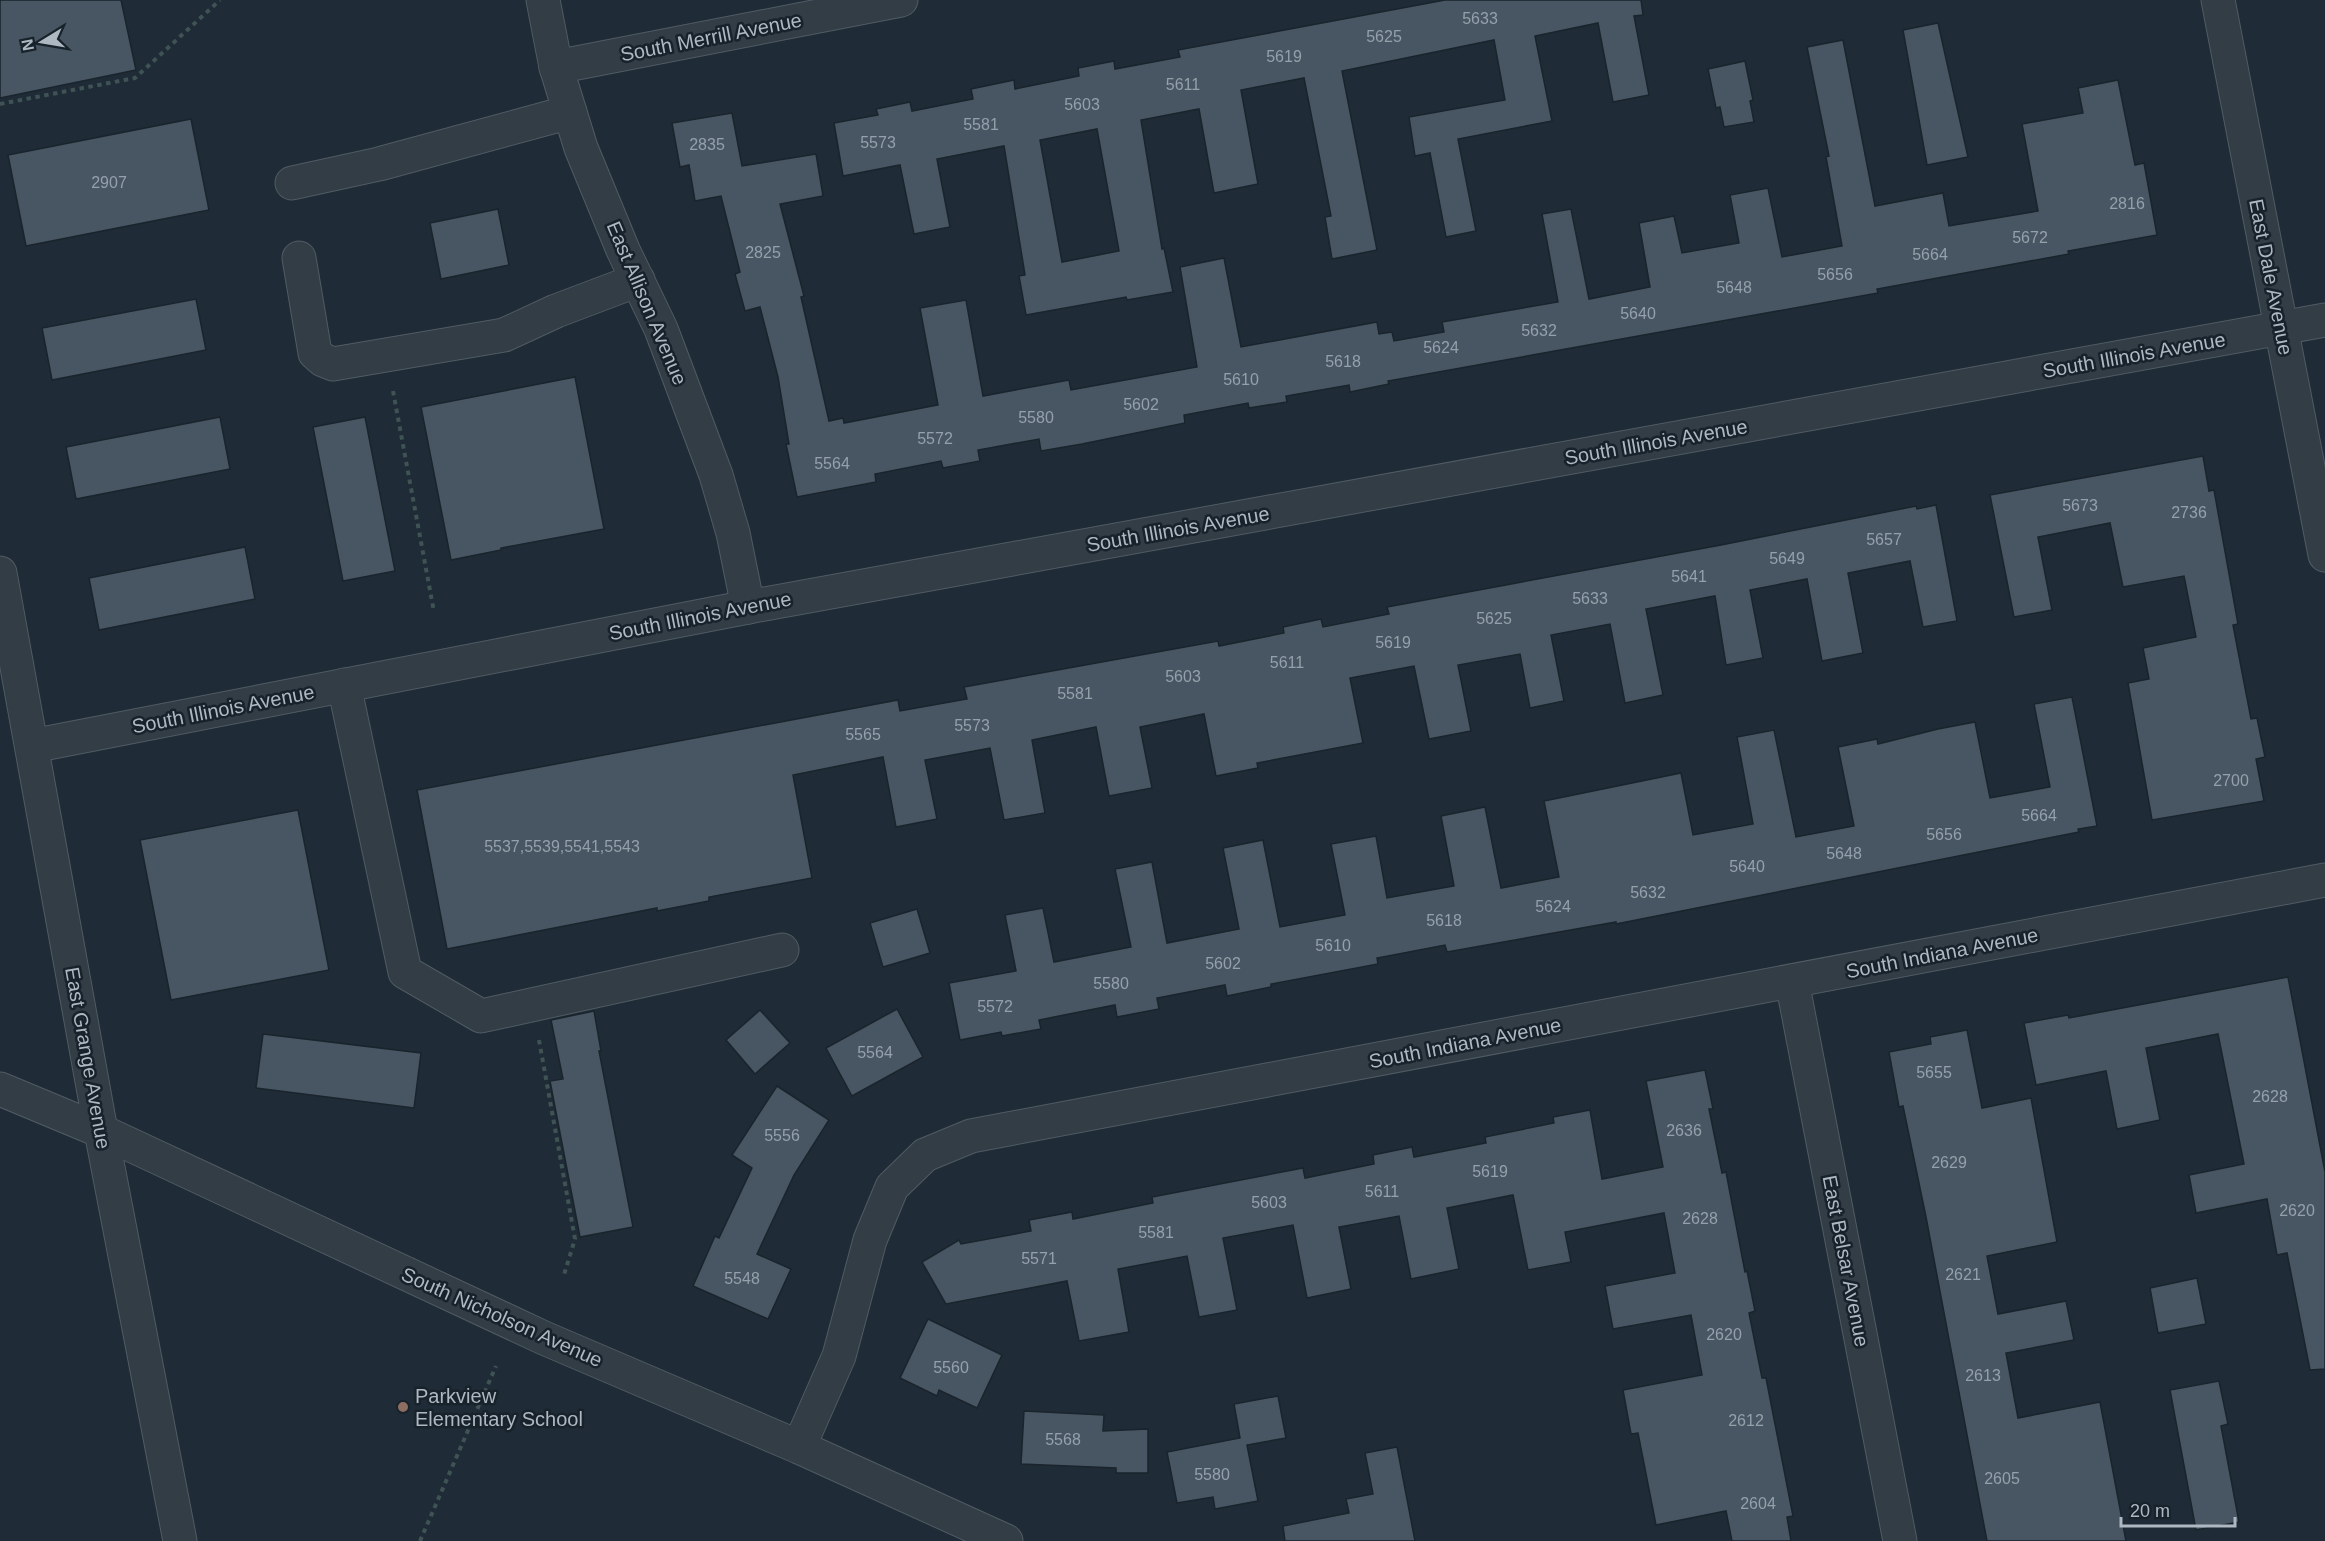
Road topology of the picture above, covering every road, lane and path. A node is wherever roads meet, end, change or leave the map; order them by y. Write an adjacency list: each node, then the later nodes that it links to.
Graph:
1 (220, 0): 6 (path)
2 (543, 0): 5 (street, East Allison Avenue)
3 (901, 0): 5 (street, South Merrill Avenue)
4 (2218, 0): 12 (street, East Dale Avenue)
5 (556, 67): 7 (street, East Allison Avenue)
6 (0, 104)
7 (570, 112): 8 (street); 10 (street, East Allison Avenue)
8 (292, 183)
9 (299, 258): 13 (street)
10 (638, 280): 13 (street); 16 (street, East Allison Avenue)
11 (2325, 320): 12 (street, South Illinois Avenue)
12 (2281, 329): 14 (street, East Dale Avenue); 16 (street, South Illinois Avenue)
13 (386, 355): 17 (path)
14 (2325, 555)
15 (0, 573): 19 (street, East Grange Avenue)
16 (748, 607): 18 (street, South Illinois Avenue)
17 (434, 612)
18 (345, 685): 19 (street, South Illinois Avenue); 23 (street)
19 (32, 746): 25 (street, East Grange Avenue)
20 (2325, 880): 22 (street, South Indiana Avenue)
21 (782, 950): 23 (street)
22 (1792, 981): 28 (street, South Indiana Avenue); 32 (street, East Belsar Avenue)
23 (533, 1004): 26 (path)
24 (0, 1089): 25 (street, South Nicholson Avenue)
25 (101, 1131): 28 (street, South Nicholson Avenue); 29 (street, East Grange Avenue)
26 (563, 1278)
27 (496, 1366): 30 (path)
28 (799, 1447): 31 (street, South Nicholson Avenue)
29 (180, 1541)
30 (420, 1541)
31 (1006, 1541)
32 (1900, 1541)

